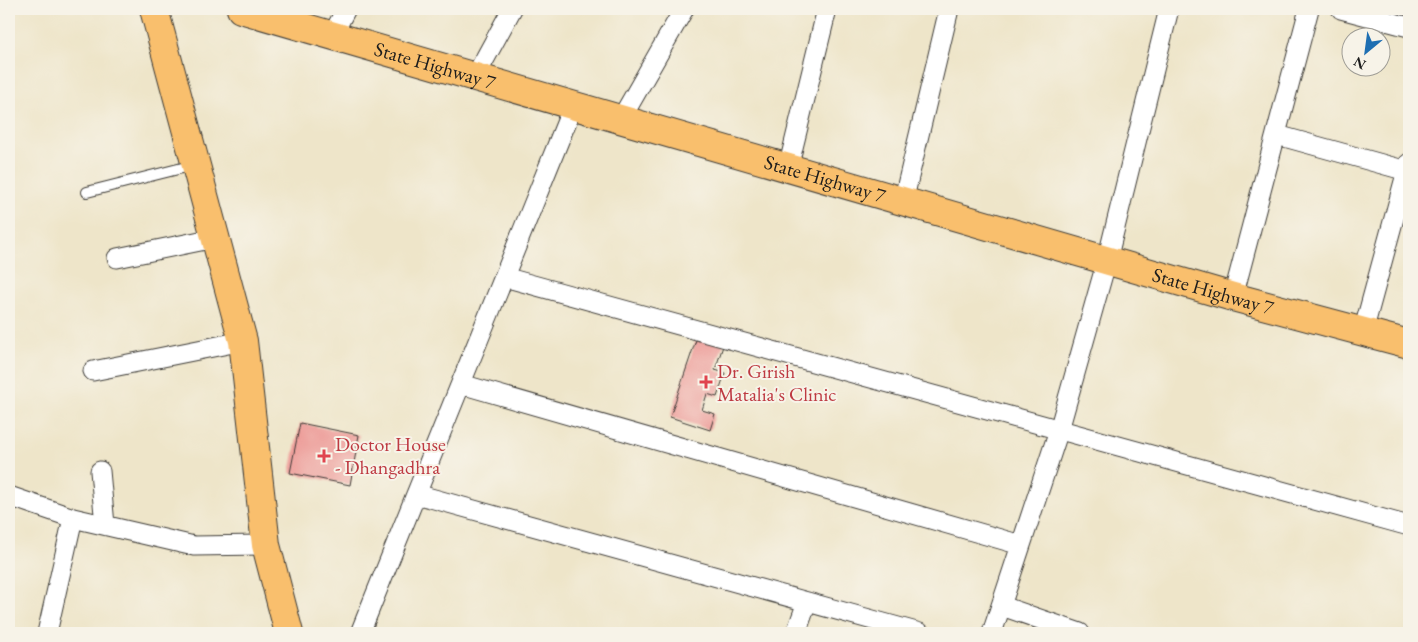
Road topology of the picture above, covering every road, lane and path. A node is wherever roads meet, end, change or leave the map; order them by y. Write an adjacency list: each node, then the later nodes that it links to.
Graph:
1 (154, 9): 17 (main road)
2 (241, 9): 12 (main road, State Highway 7)
3 (346, 9): 12 (street)
4 (512, 9): 13 (street)
5 (684, 9): 15 (street)
6 (827, 9): 19 (street)
7 (949, 9): 21 (street)
8 (1169, 9): 24 (street)
9 (1309, 9): 16 (street)
10 (1341, 9): 11 (street)
11 (1409, 27)
12 (332, 36): 13 (main road, State Highway 7)
13 (475, 77): 14 (main road, State Highway 7)
14 (573, 106): 15 (main road, State Highway 7); 25 (street)
15 (621, 120): 19 (main road, State Highway 7)
16 (1277, 135): 18 (street); 26 (street)
17 (195, 165): 20 (lane); 22 (main road)
18 (1408, 167): 27 (street)
19 (788, 168): 21 (main road, State Highway 7)
20 (87, 192)
21 (903, 202): 24 (main road, State Highway 7)
22 (215, 238): 23 (street); 28 (main road)
23 (117, 258)
24 (1108, 260): 26 (main road, State Highway 7); 32 (street)
25 (504, 277): 31 (street); 32 (street)
26 (1233, 297): 27 (main road, State Highway 7)
27 (1363, 332): 29 (main road, State Highway 7)
28 (242, 341): 30 (street); 39 (main road)
29 (1409, 344)
30 (93, 371)
31 (461, 384): 34 (street); 40 (street)
32 (1059, 430): 38 (street); 40 (street)
33 (100, 471): 37 (street)
34 (416, 494): 41 (street); 45 (street)
35 (9, 496): 36 (street)
36 (73, 518): 37 (street); 43 (street)
37 (105, 525): 39 (street)
38 (1409, 526)
39 (266, 545): 44 (main road)
40 (1021, 545): 42 (street)
41 (808, 602): 46 (street); 47 (street)
42 (1002, 606): 48 (street); 49 (street)
43 (47, 633)
44 (289, 633)
45 (360, 633)
46 (796, 633)
47 (920, 633)
48 (992, 633)
49 (1080, 633)

